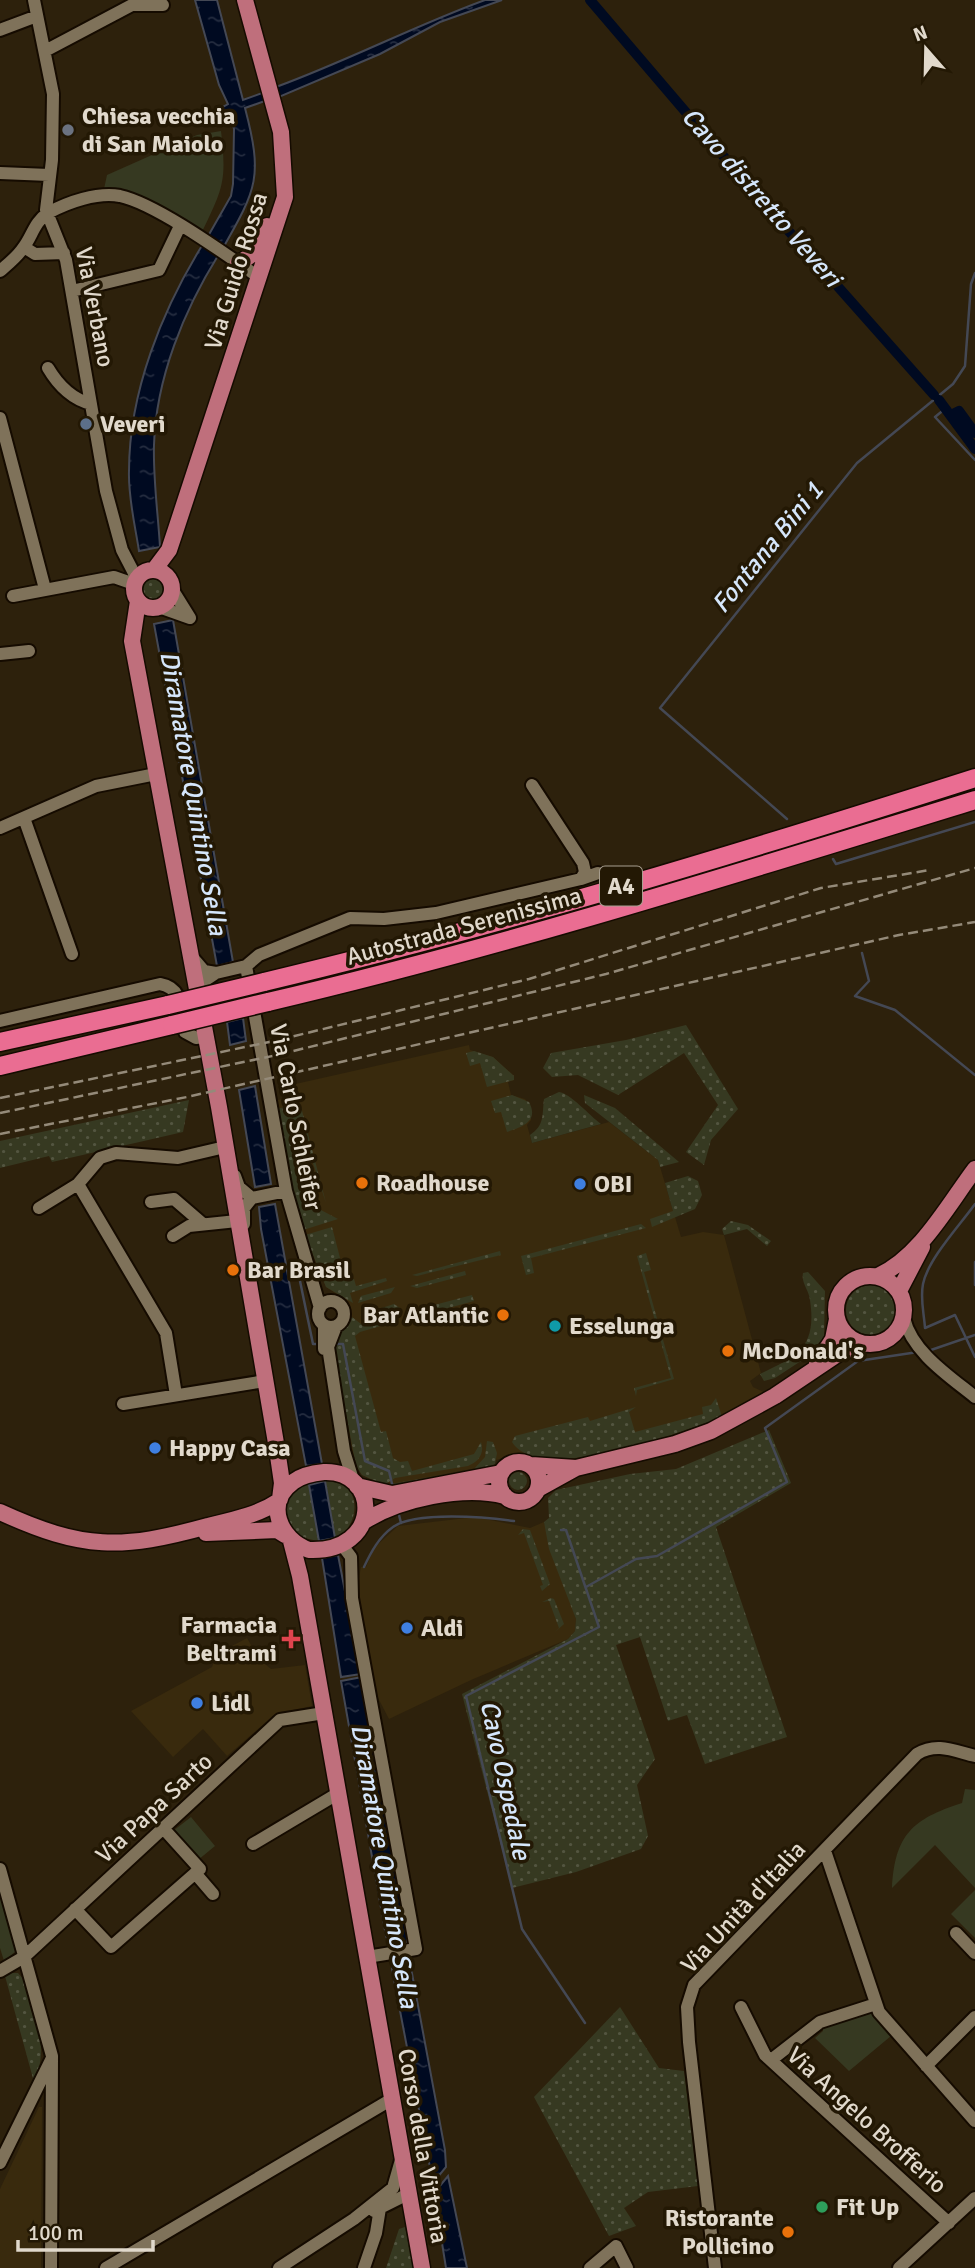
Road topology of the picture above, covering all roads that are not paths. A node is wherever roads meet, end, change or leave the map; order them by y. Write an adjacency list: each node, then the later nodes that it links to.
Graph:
1 (34, 0): 5 (street, Via Verbano)
2 (244, 0): 10 (main road, Via Guido Rossa)
3 (131, 3): 4 (street); 7 (street)
4 (163, 5)
5 (37, 16): 6 (street); 7 (street, Via Verbano)
6 (0, 30)
7 (44, 51): 9 (street, Via Verbano)
8 (0, 173): 9 (street)
9 (49, 176): 11 (street, Via Verbano)
10 (284, 177): 15 (main road); 17 (main road, Via Guido Rossa)
11 (47, 214): 12 (street); 13 (street); 14 (street, Via Verbano)
12 (180, 226): 15 (street); 18 (street)
13 (24, 247): 14 (street); 16 (street)
14 (64, 253): 18 (street, Via Verbano)
15 (238, 263): 17 (street)
16 (0, 271)
17 (260, 278): 22 (main road, Via Guido Rossa)
18 (72, 291): 20 (street, Via Verbano)
19 (48, 368): 20 (street)
20 (91, 404): 23 (street, Via Verbano)
21 (0, 418): 24 (street)
22 (164, 578): 23 (main road); 27 (main road); 27 (street)
23 (136, 581): 24 (street); 26 (main road)
24 (46, 589): 25 (street)
25 (13, 596)
26 (138, 601): 27 (main road); 30 (main road)
27 (156, 608): 30 (main road)
28 (29, 651): 29 (street)
29 (0, 654)
30 (146, 712): 31 (main road)
31 (156, 774): 35 (street); 40 (main road)
32 (975, 778): 44 (highway, Autostrada Serenissima / A4, bridge)
33 (531, 785): 38 (street)
34 (975, 800): 49 (highway, Autostrada Serenissima / A4, bridge)
35 (24, 818): 36 (street); 39 (street)
36 (0, 828)
37 (598, 873): 38 (street)
38 (581, 879): 41 (street)
39 (72, 954)
40 (189, 954): 42 (main road); 43 (street)
41 (241, 967): 43 (street); 53 (street, Via Carlo Schleifer)
42 (192, 972): 44 (street); 45 (main road)
43 (216, 972): 45 (street)
44 (172, 997): 46 (street); 47 (street); 48 (highway, Autostrada Serenissima / A4)
45 (198, 997): 47 (main road)
46 (0, 1021)
47 (204, 1037): 50 (main road)
48 (0, 1042)
49 (0, 1066)
50 (225, 1151): 52 (street); 54 (street); 57 (main road)
51 (975, 1169): 59 (main road)
52 (78, 1184): 56 (street); 72 (street)
53 (282, 1192): 54 (street); 64 (street, Via Carlo Schleifer)
54 (252, 1198): 61 (street)
55 (151, 1202): 58 (street)
56 (38, 1208)
57 (237, 1221): 58 (street); 61 (main road)
58 (203, 1224): 60 (street)
59 (931, 1228): 62 (main road); 63 (main road)
60 (173, 1236)
61 (242, 1251): 71 (main road)
62 (878, 1276): 63 (main road); 66 (main road)
63 (899, 1292): 65 (main road)
64 (325, 1305): 67 (street); 67 (street)
65 (904, 1318): 69 (main road); 73 (street)
66 (837, 1319): 69 (main road); 70 (main road)
67 (330, 1325): 68 (street)
68 (326, 1343): 78 (street); 81 (street)
69 (864, 1344): 70 (main road)
70 (811, 1371): 77 (main road)
71 (265, 1381): 72 (street); 75 (main road)
72 (176, 1395): 74 (street)
73 (975, 1396)
74 (123, 1404)
75 (277, 1449): 80 (main road); 85 (main road)
76 (531, 1465): 77 (main road); 79 (main road); 82 (main road)
77 (576, 1468): 82 (main road)
78 (326, 1471): 80 (main road); 81 (main road)
79 (501, 1473): 83 (main road); 84 (main road)
80 (304, 1476): 85 (main road)
81 (356, 1484): 84 (main road); 87 (main road)
82 (538, 1489): 83 (main road)
83 (505, 1496): 84 (main road)
84 (395, 1499): 87 (main road)
85 (279, 1500): 88 (main road); 89 (main road)
86 (0, 1512): 88 (main road)
87 (363, 1522): 90 (main road)
88 (176, 1535): 89 (main road)
89 (288, 1538): 91 (main road); 92 (main road, Corso della Vittoria)
90 (339, 1546): 91 (main road); 106 (street)
91 (319, 1550): 92 (main road)
92 (300, 1576): 93 (main road, Corso della Vittoria)
93 (324, 1713): 95 (main road, Corso della Vittoria); 96 (street, Via Papa Sarto)
94 (975, 1756): 98 (street, Via Unità d'Italia)
95 (337, 1794): 97 (street); 106 (main road, Corso della Vittoria)
96 (163, 1828): 100 (street); 102 (street, Via Papa Sarto)
97 (253, 1844)
98 (825, 1851): 108 (street); 129 (street, Via Unità d'Italia)
99 (0, 1869): 105 (street)
100 (195, 1873): 101 (street); 102 (street)
101 (213, 1894)
102 (75, 1909): 105 (street, Via Papa Sarto)
103 (956, 1933): 104 (street)
104 (975, 1953)
105 (24, 1957): 107 (street, Via Papa Sarto); 111 (street)
106 (367, 1957): 114 (main road, Corso della Vittoria)
107 (0, 1971)
108 (876, 2004): 112 (street); 113 (street)
109 (741, 2007): 112 (street, Via Angelo Brofferio)
110 (975, 2017): 113 (street)
111 (52, 2056): 116 (street); 123 (street)
112 (771, 2060): 121 (street, Via Angelo Brofferio)
113 (926, 2066): 115 (street)
114 (392, 2099): 117 (main road, Corso della Vittoria); 124 (street)
115 (975, 2121)
116 (0, 2163)
117 (403, 2190): 119 (street); 120 (street); 126 (main road, Corso della Vittoria)
118 (975, 2198): 121 (street)
119 (380, 2208): 120 (street); 125 (street)
120 (354, 2219): 122 (street)
121 (949, 2223): 130 (street)
122 (281, 2267)
123 (51, 2268)
124 (106, 2268)
125 (363, 2268)
126 (422, 2268)
127 (590, 2268): 128 (street)
128 (627, 2268)
129 (715, 2268)
130 (899, 2268)

